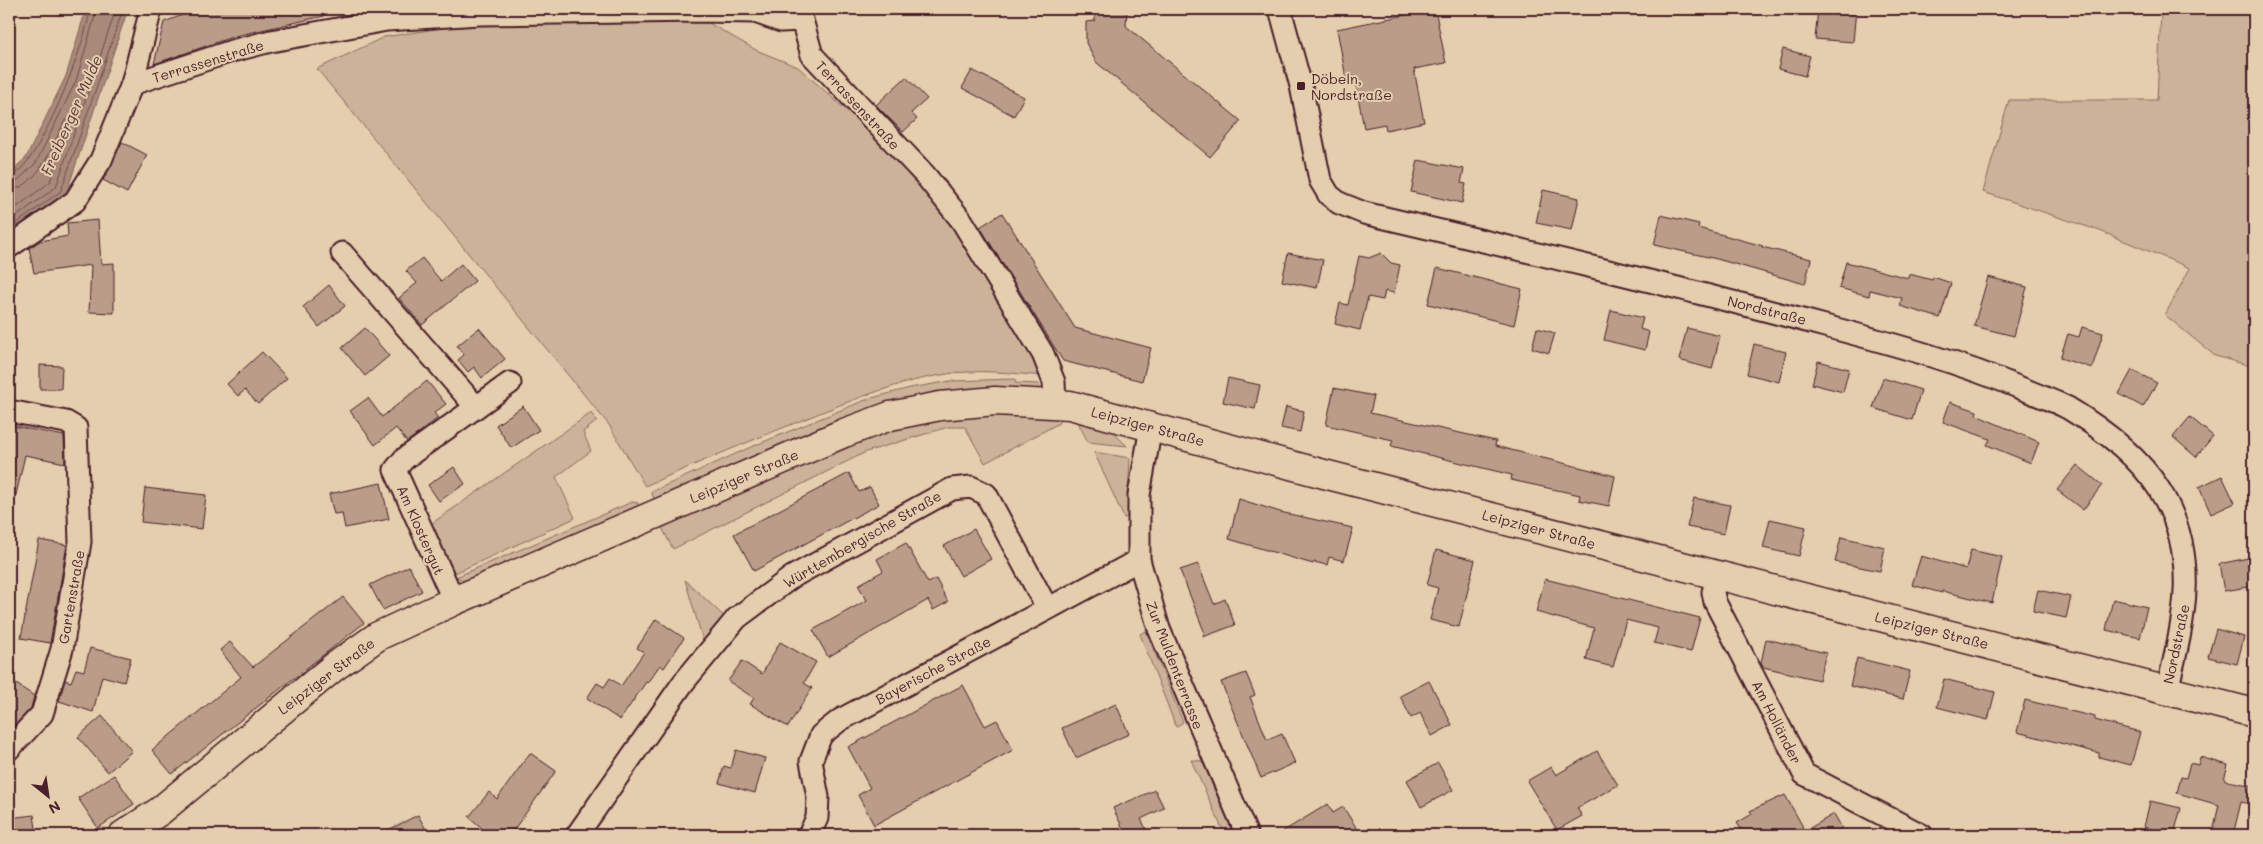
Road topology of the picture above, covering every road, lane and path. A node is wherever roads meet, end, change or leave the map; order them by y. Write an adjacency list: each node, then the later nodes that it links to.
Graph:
1 (151, 9): 4 (street)
2 (1280, 9): 16 (street, Nordstraße)
3 (805, 14): 4 (street, Terrassenstraße); 8 (street, Terrassenstraße)
4 (132, 84): 5 (street)
5 (9, 247)
6 (342, 253): 9 (street)
7 (510, 383): 9 (street, Am Klostergut)
8 (1055, 404): 11 (main road, Leipziger Straße); 14 (main road, Leipziger Straße)
9 (476, 407): 14 (street, Am Klostergut)
10 (9, 411): 18 (street, Gartenstraße)
11 (1151, 427): 12 (street, Zur Muldenterrasse); 13 (main road, Leipziger Straße)
12 (1139, 560): 15 (street, Bayerische Straße); 22 (street, Zur Muldenterrasse)
13 (1717, 576): 16 (main road, Leipziger Straße); 23 (street, Am Holländer)
14 (454, 600): 19 (main road, Leipziger Straße)
15 (1047, 608): 20 (street, Württembergische Straße); 21 (street, Bayerische Straße)
16 (2167, 690): 17 (main road, Leipziger Straße)
17 (2254, 714)
18 (9, 750)
19 (123, 835)
20 (577, 835)
21 (809, 835)
22 (1247, 835)
23 (1922, 835)

